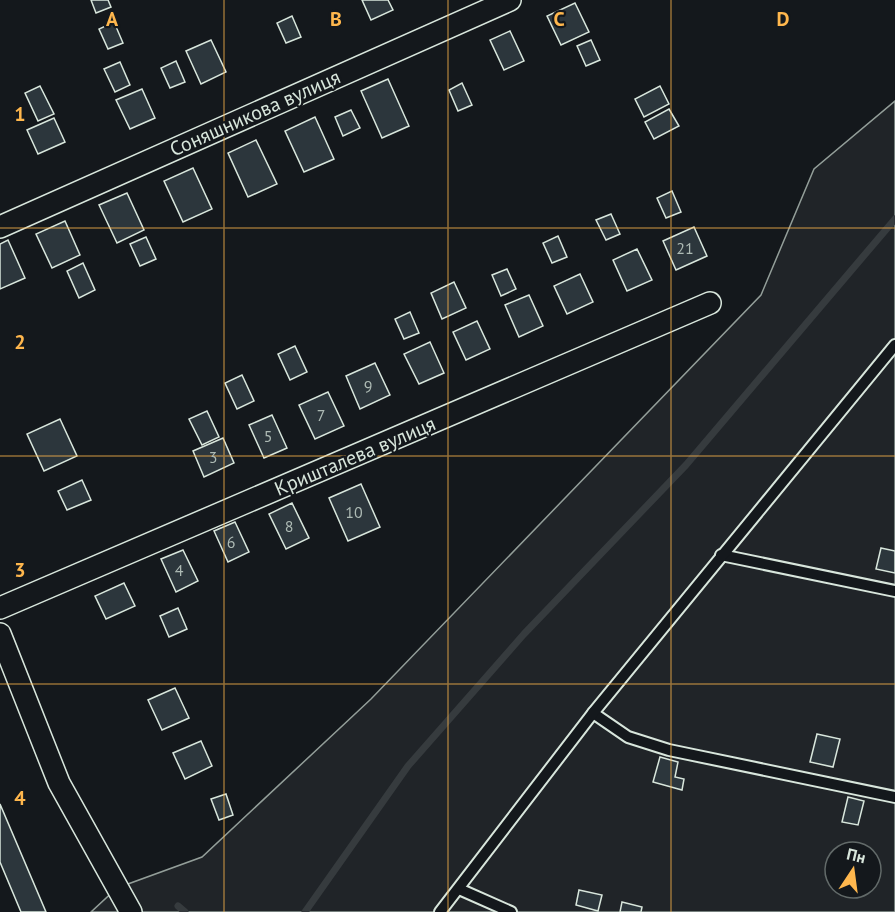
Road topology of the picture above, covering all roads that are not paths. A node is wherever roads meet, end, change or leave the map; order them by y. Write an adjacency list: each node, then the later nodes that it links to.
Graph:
1 (510, 0): 2 (street, Соняшникова вулиця)
2 (0, 227)
3 (710, 303): 7 (street, Кришталева вулиця)
4 (895, 345): 5 (lane)
5 (721, 555): 6 (lane); 9 (lane)
6 (895, 591)
7 (0, 609)
8 (0, 634): 12 (street)
9 (593, 713): 10 (lane); 11 (lane)
10 (895, 797)
11 (459, 889): 13 (lane); 14 (lane)
12 (131, 912)
13 (440, 912)
14 (511, 912)

